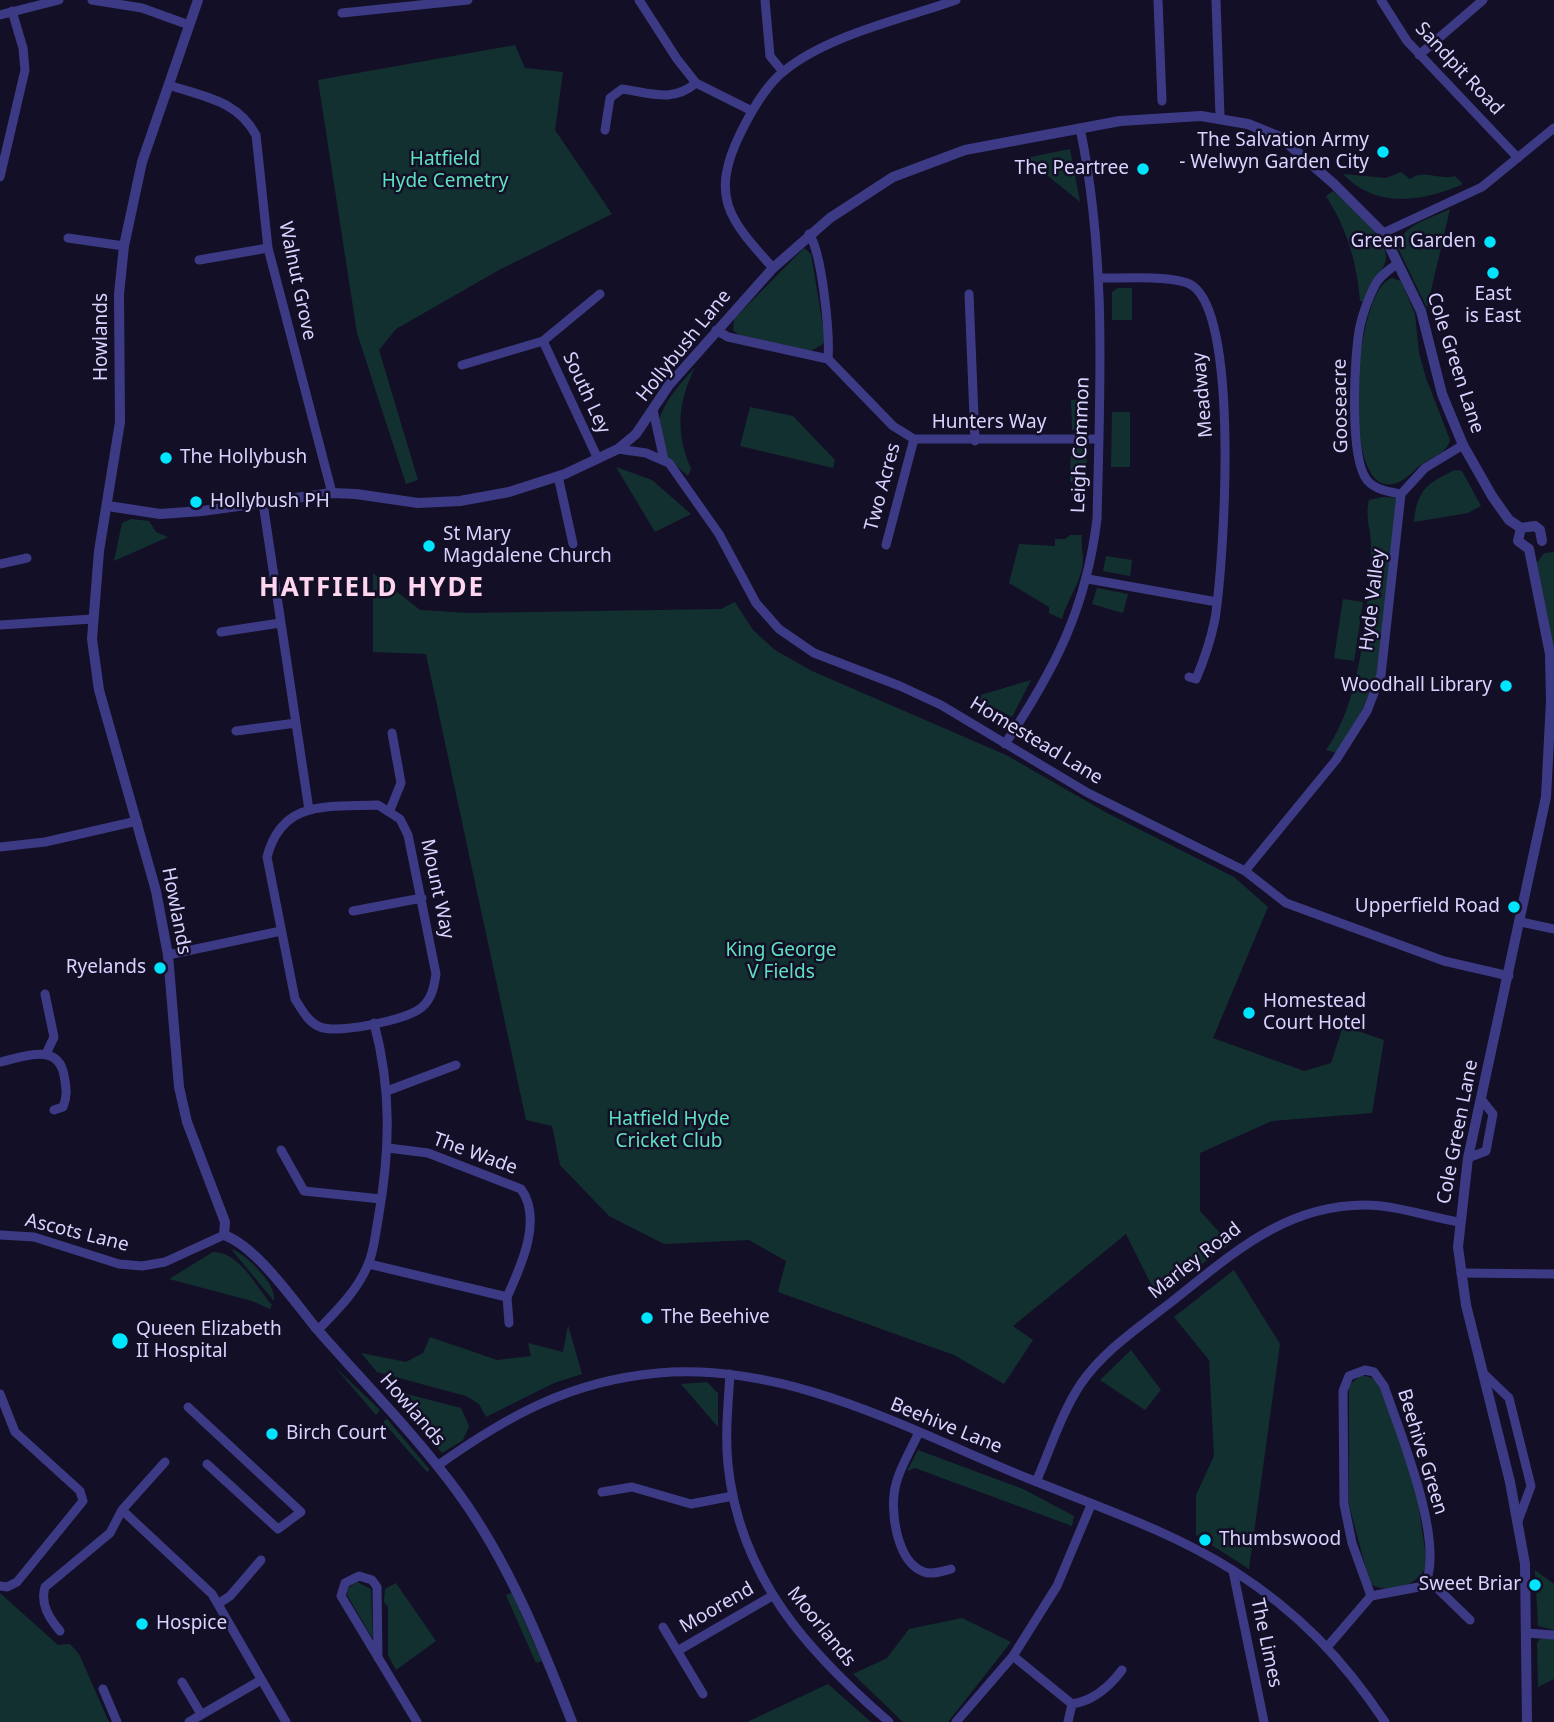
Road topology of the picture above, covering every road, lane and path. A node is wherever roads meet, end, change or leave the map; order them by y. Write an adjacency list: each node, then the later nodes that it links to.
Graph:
1 (59, 0): 13 (street)
2 (92, 0): 16 (street)
3 (198, 0): 16 (street, Howlands)
4 (468, 0): 12 (street)
5 (639, 0): 19 (street)
6 (765, 0): 18 (street)
7 (956, 0): 18 (street)
8 (1158, 0): 21 (street)
9 (1216, 0): 23 (street)
10 (1381, 0): 17 (street, Sandpit Road)
11 (1483, 0): 17 (street)
12 (423, 2): 14 (street)
13 (12, 11): 15 (street); 28 (street)
14 (342, 13)
15 (0, 15)
16 (189, 25): 20 (street, Howlands)
17 (1419, 55): 27 (street, Sandpit Road)
18 (783, 72): 22 (street)
19 (696, 83): 22 (street); 26 (street)
20 (169, 85): 32 (street, Howlands); 33 (street, Walnut Grove)
21 (1163, 101)
22 (752, 111): 36 (street)
23 (1220, 116): 24 (street, Hollybush Lane); 29 (street, Cole Green Lane)
24 (1080, 128): 30 (street, Hollybush Lane); 37 (street, Leigh Common)
25 (1554, 128): 27 (street)
26 (605, 130)
27 (1518, 158): 29 (street)
28 (0, 177)
29 (1383, 233): 35 (street, Cole Green Lane)
30 (809, 234): 36 (street, Hollybush Lane); 42 (street)
31 (68, 238): 32 (street)
32 (124, 246): 56 (street, Howlands)
33 (268, 247): 34 (street); 53 (street, Walnut Grove)
34 (199, 260)
35 (1398, 263): 48 (street, Cole Green Lane); 54 (street, Gooseacre)
36 (773, 268): 40 (street, Hollybush Lane)
37 (1099, 278): 46 (street, Leigh Common); 66 (street, Meadway)
38 (600, 294): 41 (street, South Ley)
39 (969, 294): 47 (street)
40 (716, 330): 42 (street); 44 (street, Hollybush Lane)
41 (542, 341): 43 (street, South Ley); 50 (street, South Ley)
42 (828, 359): 45 (street, Hunters Way)
43 (463, 365)
44 (653, 410): 49 (street, Hollybush Lane); 51 (street)
45 (914, 439): 47 (street, Hunters Way); 61 (street, Two Acres)
46 (1099, 439): 47 (street, Hunters Way); 65 (street, Leigh Common)
47 (975, 441)
48 (1463, 445): 54 (street); 57 (street, Cole Green Lane)
49 (618, 449): 50 (street, Hollybush Lane); 51 (street)
50 (598, 459): 52 (street, Hollybush Lane)
51 (664, 460): 75 (street, Homestead Lane)
52 (558, 476): 53 (street, Hollybush Lane); 59 (street)
53 (332, 493): 55 (street, Hollybush Lane)
54 (1401, 494): 81 (street, Hyde Valley)
55 (263, 503): 56 (street, Hollybush Lane); 68 (street)
56 (108, 506): 67 (street, Howlands)
57 (1521, 528): 58 (street); 62 (street)
58 (1542, 541): 60 (street); 62 (street)
59 (573, 544)
60 (1554, 544)
61 (886, 545)
62 (1529, 549): 76 (street, Cole Green Lane)
63 (27, 558): 64 (street)
64 (0, 564)
65 (1088, 579): 66 (street); 75 (street, Leigh Common)
66 (1217, 602): 71 (street, Meadway)
67 (92, 619): 69 (street); 79 (street, Howlands)
68 (280, 623): 70 (street); 72 (street)
69 (0, 625)
70 (221, 632)
71 (1189, 677)
72 (296, 723): 73 (street); 77 (street)
73 (236, 731)
74 (392, 733): 78 (street)
75 (1005, 744): 81 (street, Homestead Lane)
76 (1551, 764): 84 (street, Cole Green Lane)
77 (309, 810): 78 (street, Mount Way); 86 (street, Mount Way)
78 (390, 810): 82 (street, Mount Way)
79 (136, 821): 80 (street); 87 (street, Howlands)
80 (0, 847)
81 (1245, 872): 88 (street, Homestead Lane)
82 (422, 898): 83 (street); 90 (street, Mount Way)
83 (353, 911)
84 (1521, 922): 85 (street); 88 (street, Cole Green Lane)
85 (1554, 929)
86 (281, 931): 87 (street); 90 (street, Mount Way)
87 (168, 955): 101 (street, Howlands)
88 (1509, 976): 99 (street, Cole Green Lane)
89 (45, 994): 91 (street)
90 (374, 1023): 94 (street)
91 (46, 1054): 92 (street); 95 (street)
92 (0, 1062)
93 (456, 1065): 94 (street)
94 (387, 1091): 96 (street)
95 (54, 1110)
96 (388, 1148): 98 (street); 105 (street, The Wade)
97 (281, 1150): 98 (street)
98 (381, 1199): 102 (street)
99 (1459, 1222): 103 (street, Cole Green Lane); 116 (street, Marley Road)
100 (0, 1235): 101 (street, Ascots Lane)
101 (224, 1235): 107 (street, Howlands)
102 (369, 1264): 105 (street); 107 (street)
103 (1461, 1273): 104 (street); 109 (street, Cole Green Lane)
104 (1554, 1274)
105 (507, 1297): 106 (street, The Wade)
106 (509, 1323)
107 (318, 1330): 115 (street, Howlands)
108 (730, 1374): 112 (street, Beehive Lane); 115 (street, Beehive Lane); 118 (street, Moorlands)
109 (1485, 1375): 121 (street, Cole Green Lane); 121 (street)
110 (0, 1394): 125 (street)
111 (188, 1407): 114 (street)
112 (918, 1434): 116 (street, Beehive Lane); 123 (street)
113 (165, 1462): 120 (street)
114 (207, 1464)
115 (437, 1466): 150 (street, Howlands)
116 (1036, 1482): 119 (street, Beehive Lane)
117 (602, 1492): 118 (street)
118 (733, 1496): 127 (street, Moorlands)
119 (1091, 1504): 124 (street, Beehive Lane); 137 (street)
120 (122, 1510): 129 (street); 132 (street)
121 (1518, 1521): 133 (street, Cole Green Lane)
122 (261, 1560): 129 (street)
123 (951, 1569)
124 (1233, 1571): 135 (street, Beehive Lane); 154 (street, The Limes)
125 (0, 1586)
126 (1424, 1586): 128 (street); 128 (street, Beehive Green); 130 (street)
127 (772, 1596): 136 (street, Moorend); 151 (street, Moorlands)
128 (1371, 1596): 135 (street)
129 (218, 1604): 140 (street)
130 (1470, 1620)
131 (663, 1627): 136 (street, Moorend)
132 (60, 1631)
133 (1526, 1633): 134 (street); 156 (street, Cole Green Lane)
134 (1554, 1635)
135 (1328, 1646): 155 (street, Beehive Lane)
136 (678, 1650): 143 (street, Moorend)
137 (1013, 1656): 144 (street); 152 (street)
138 (379, 1658): 138 (street); 149 (street)
139 (1122, 1670): 144 (street)
140 (261, 1680): 145 (street); 148 (street)
141 (182, 1682): 145 (street)
142 (103, 1689): 146 (street)
143 (703, 1694)
144 (1072, 1704): 153 (street)
145 (201, 1714): 147 (street)
146 (117, 1722)
147 (189, 1722)
148 (286, 1722)
149 (417, 1722)
150 (572, 1722)
151 (889, 1722)
152 (956, 1722)
153 (1068, 1722)
154 (1264, 1722)
155 (1385, 1722)
156 (1527, 1722)

